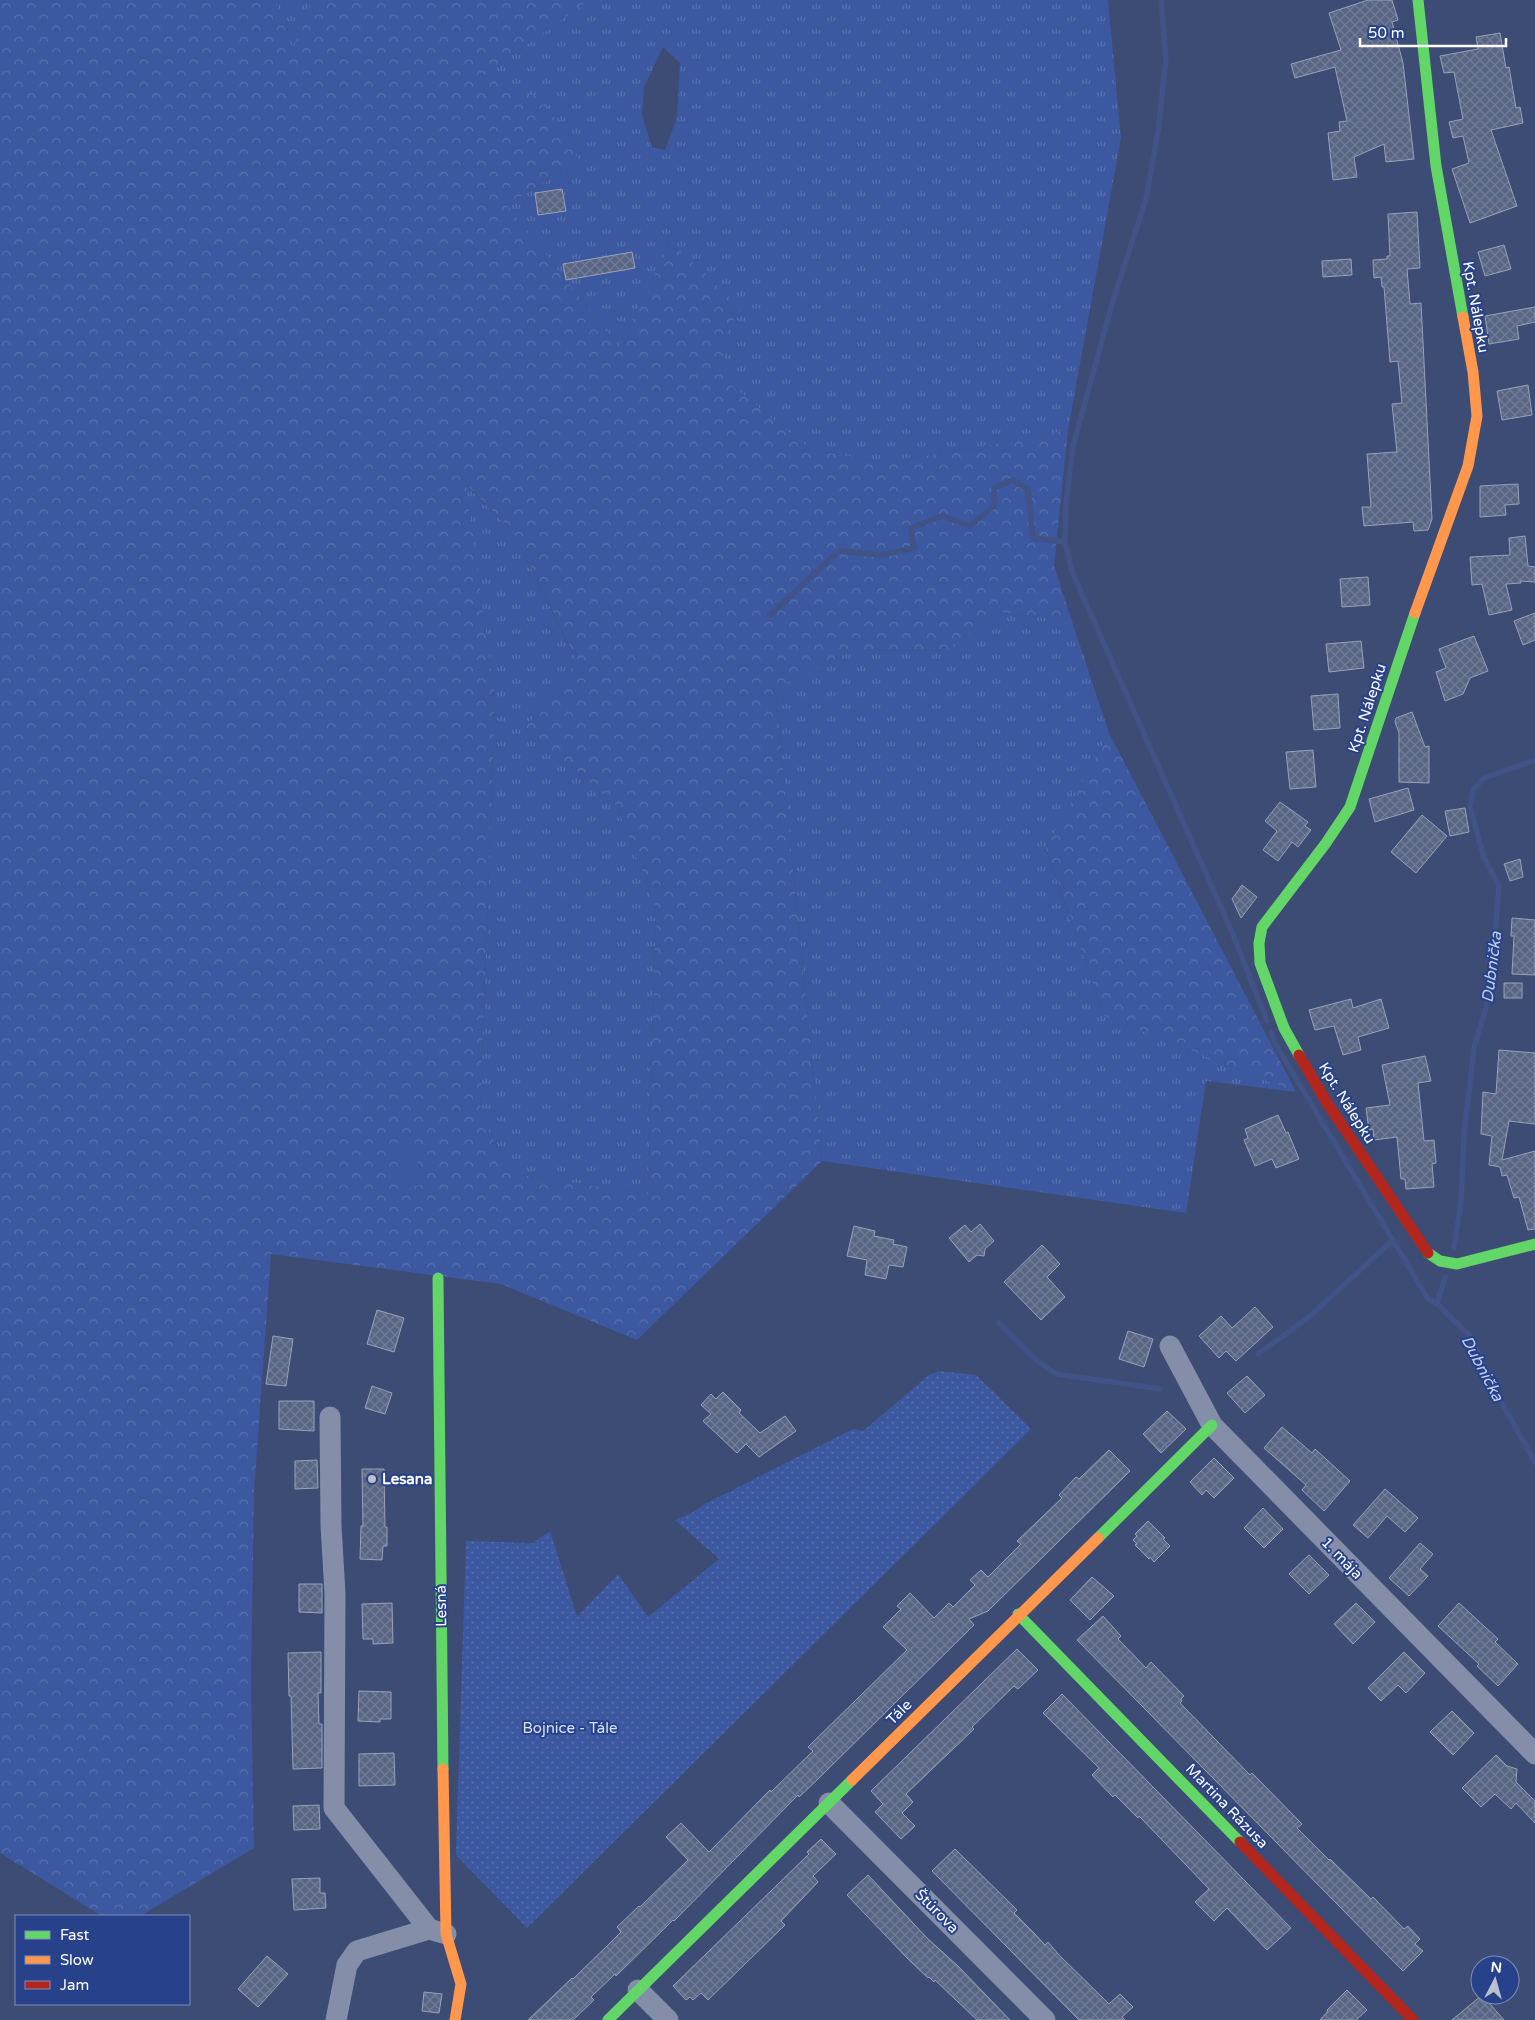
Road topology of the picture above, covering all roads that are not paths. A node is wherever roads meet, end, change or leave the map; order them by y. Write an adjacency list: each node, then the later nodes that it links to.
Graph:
1 (1418, 0): 2 (street, Kpt. Nálepku)
2 (1535, 1244)
3 (438, 1278): 10 (street, Lesná)
4 (1170, 1346): 6 (street, 1. mája)
5 (330, 1417): 10 (street, Lesná)
6 (1212, 1425): 7 (street, Tále); 8 (street, 1. mája)
7 (1018, 1614): 9 (street, Tále); 12 (street, Martina Rázusa)
8 (1535, 1754)
9 (829, 1803): 11 (street, Tále); 17 (street, Štúrova)
10 (438, 1931): 13 (street); 14 (street, Lesná)
11 (638, 1990): 15 (street, Tále); 16 (street)
12 (1404, 2017)
13 (336, 2020)
14 (455, 2020)
15 (608, 2020)
16 (668, 2020)
17 (1045, 2020)

